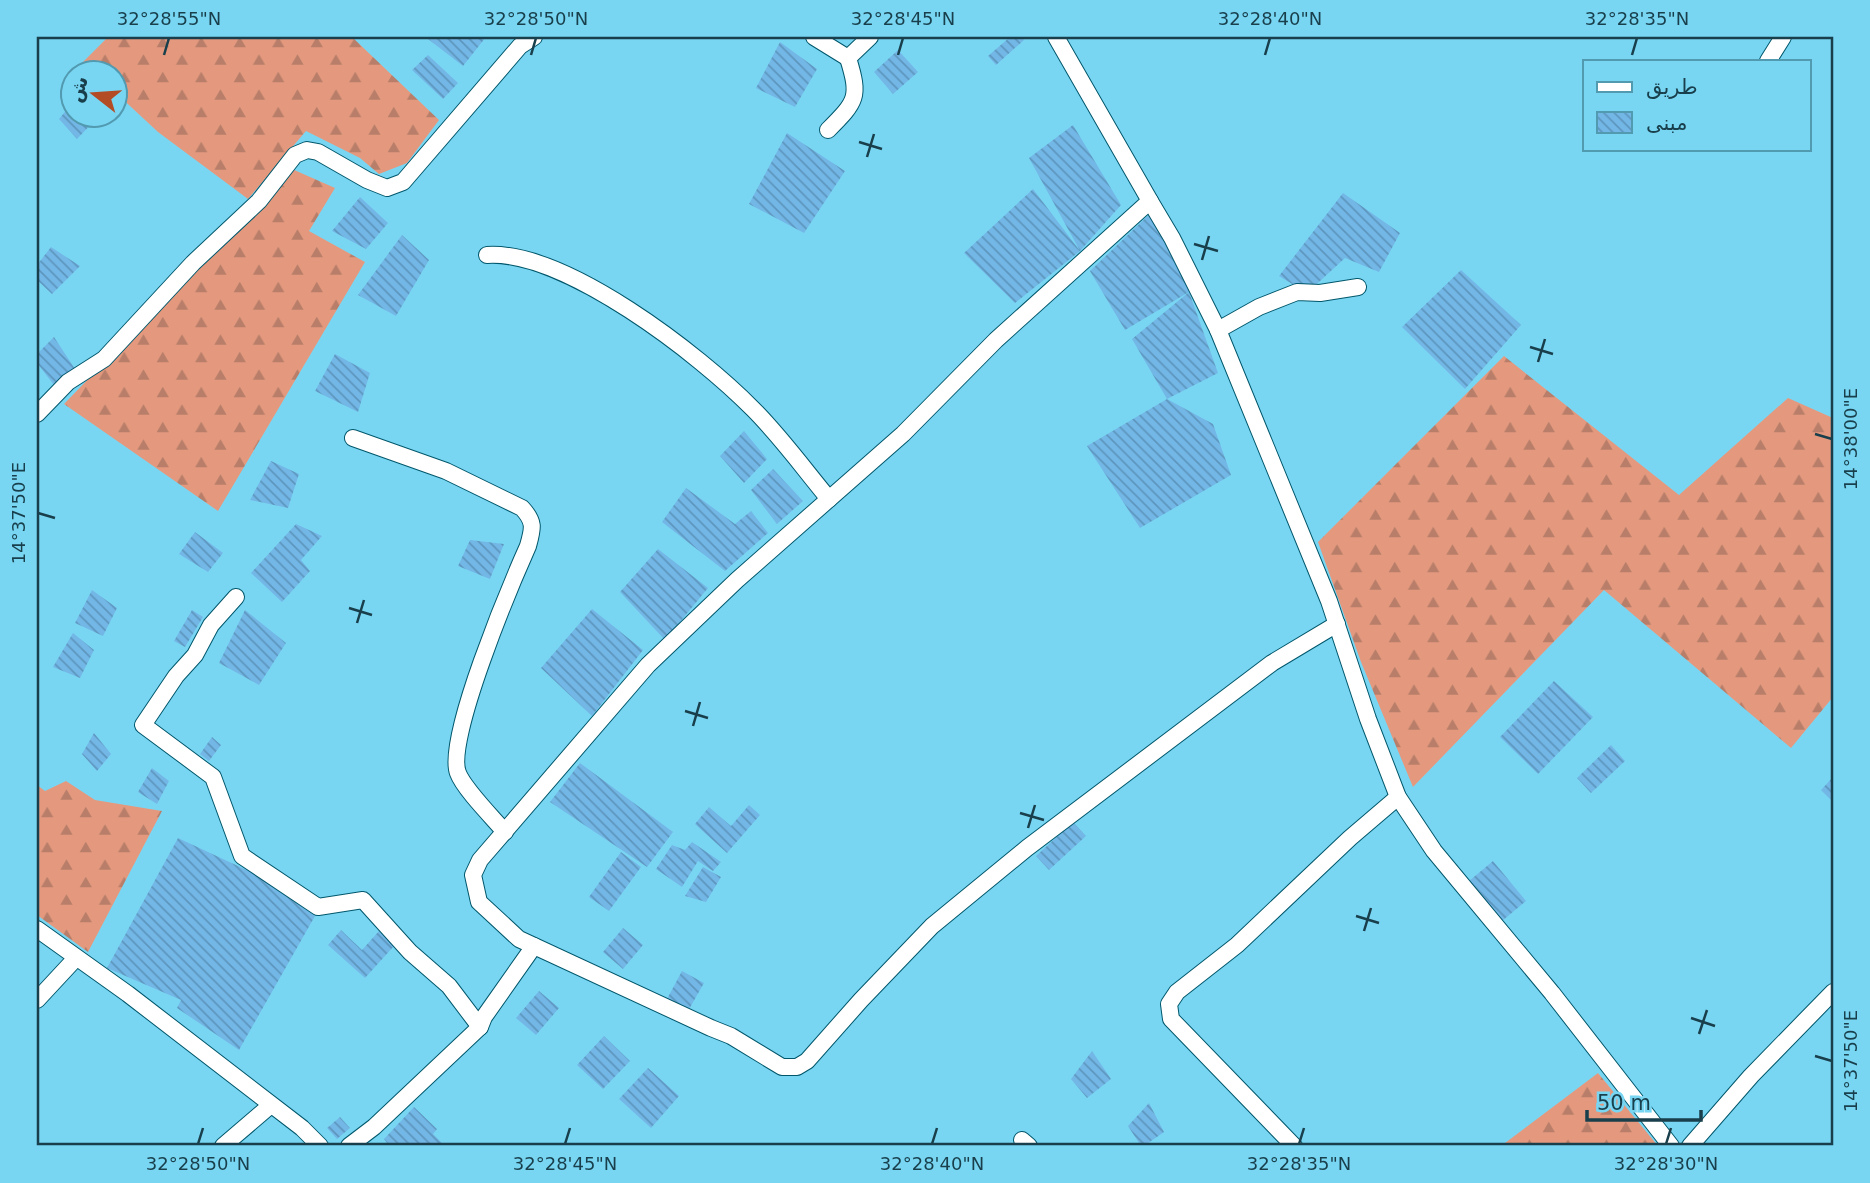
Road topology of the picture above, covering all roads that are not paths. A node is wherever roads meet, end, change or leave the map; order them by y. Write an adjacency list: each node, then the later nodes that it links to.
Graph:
1 (534, 37): 13 (street)
2 (814, 37): 6 (street)
3 (870, 37): 6 (street)
4 (1056, 37): 9 (street)
5 (1783, 37): 7 (street)
6 (848, 58): 8 (street)
7 (1769, 60)
8 (828, 130)
9 (1150, 201): 12 (street); 15 (street)
10 (487, 255): 15 (street)
11 (1358, 287): 12 (street)
12 (1218, 330): 17 (street)
13 (37, 414)
14 (353, 438): 19 (street)
15 (829, 499): 19 (street)
16 (236, 597): 25 (street)
17 (1337, 624): 18 (street); 21 (street)
18 (1398, 797): 30 (street); 31 (street)
19 (505, 832): 21 (street)
20 (37, 929): 22 (street)
21 (534, 946): 25 (street)
22 (76, 958): 24 (street); 26 (street)
23 (1833, 992): 32 (street)
24 (37, 1000)
25 (480, 1027): 29 (street)
26 (271, 1105): 27 (street); 28 (street)
27 (223, 1146)
28 (320, 1146)
29 (349, 1146)
30 (1294, 1146)
31 (1671, 1146)
32 (1690, 1146)

